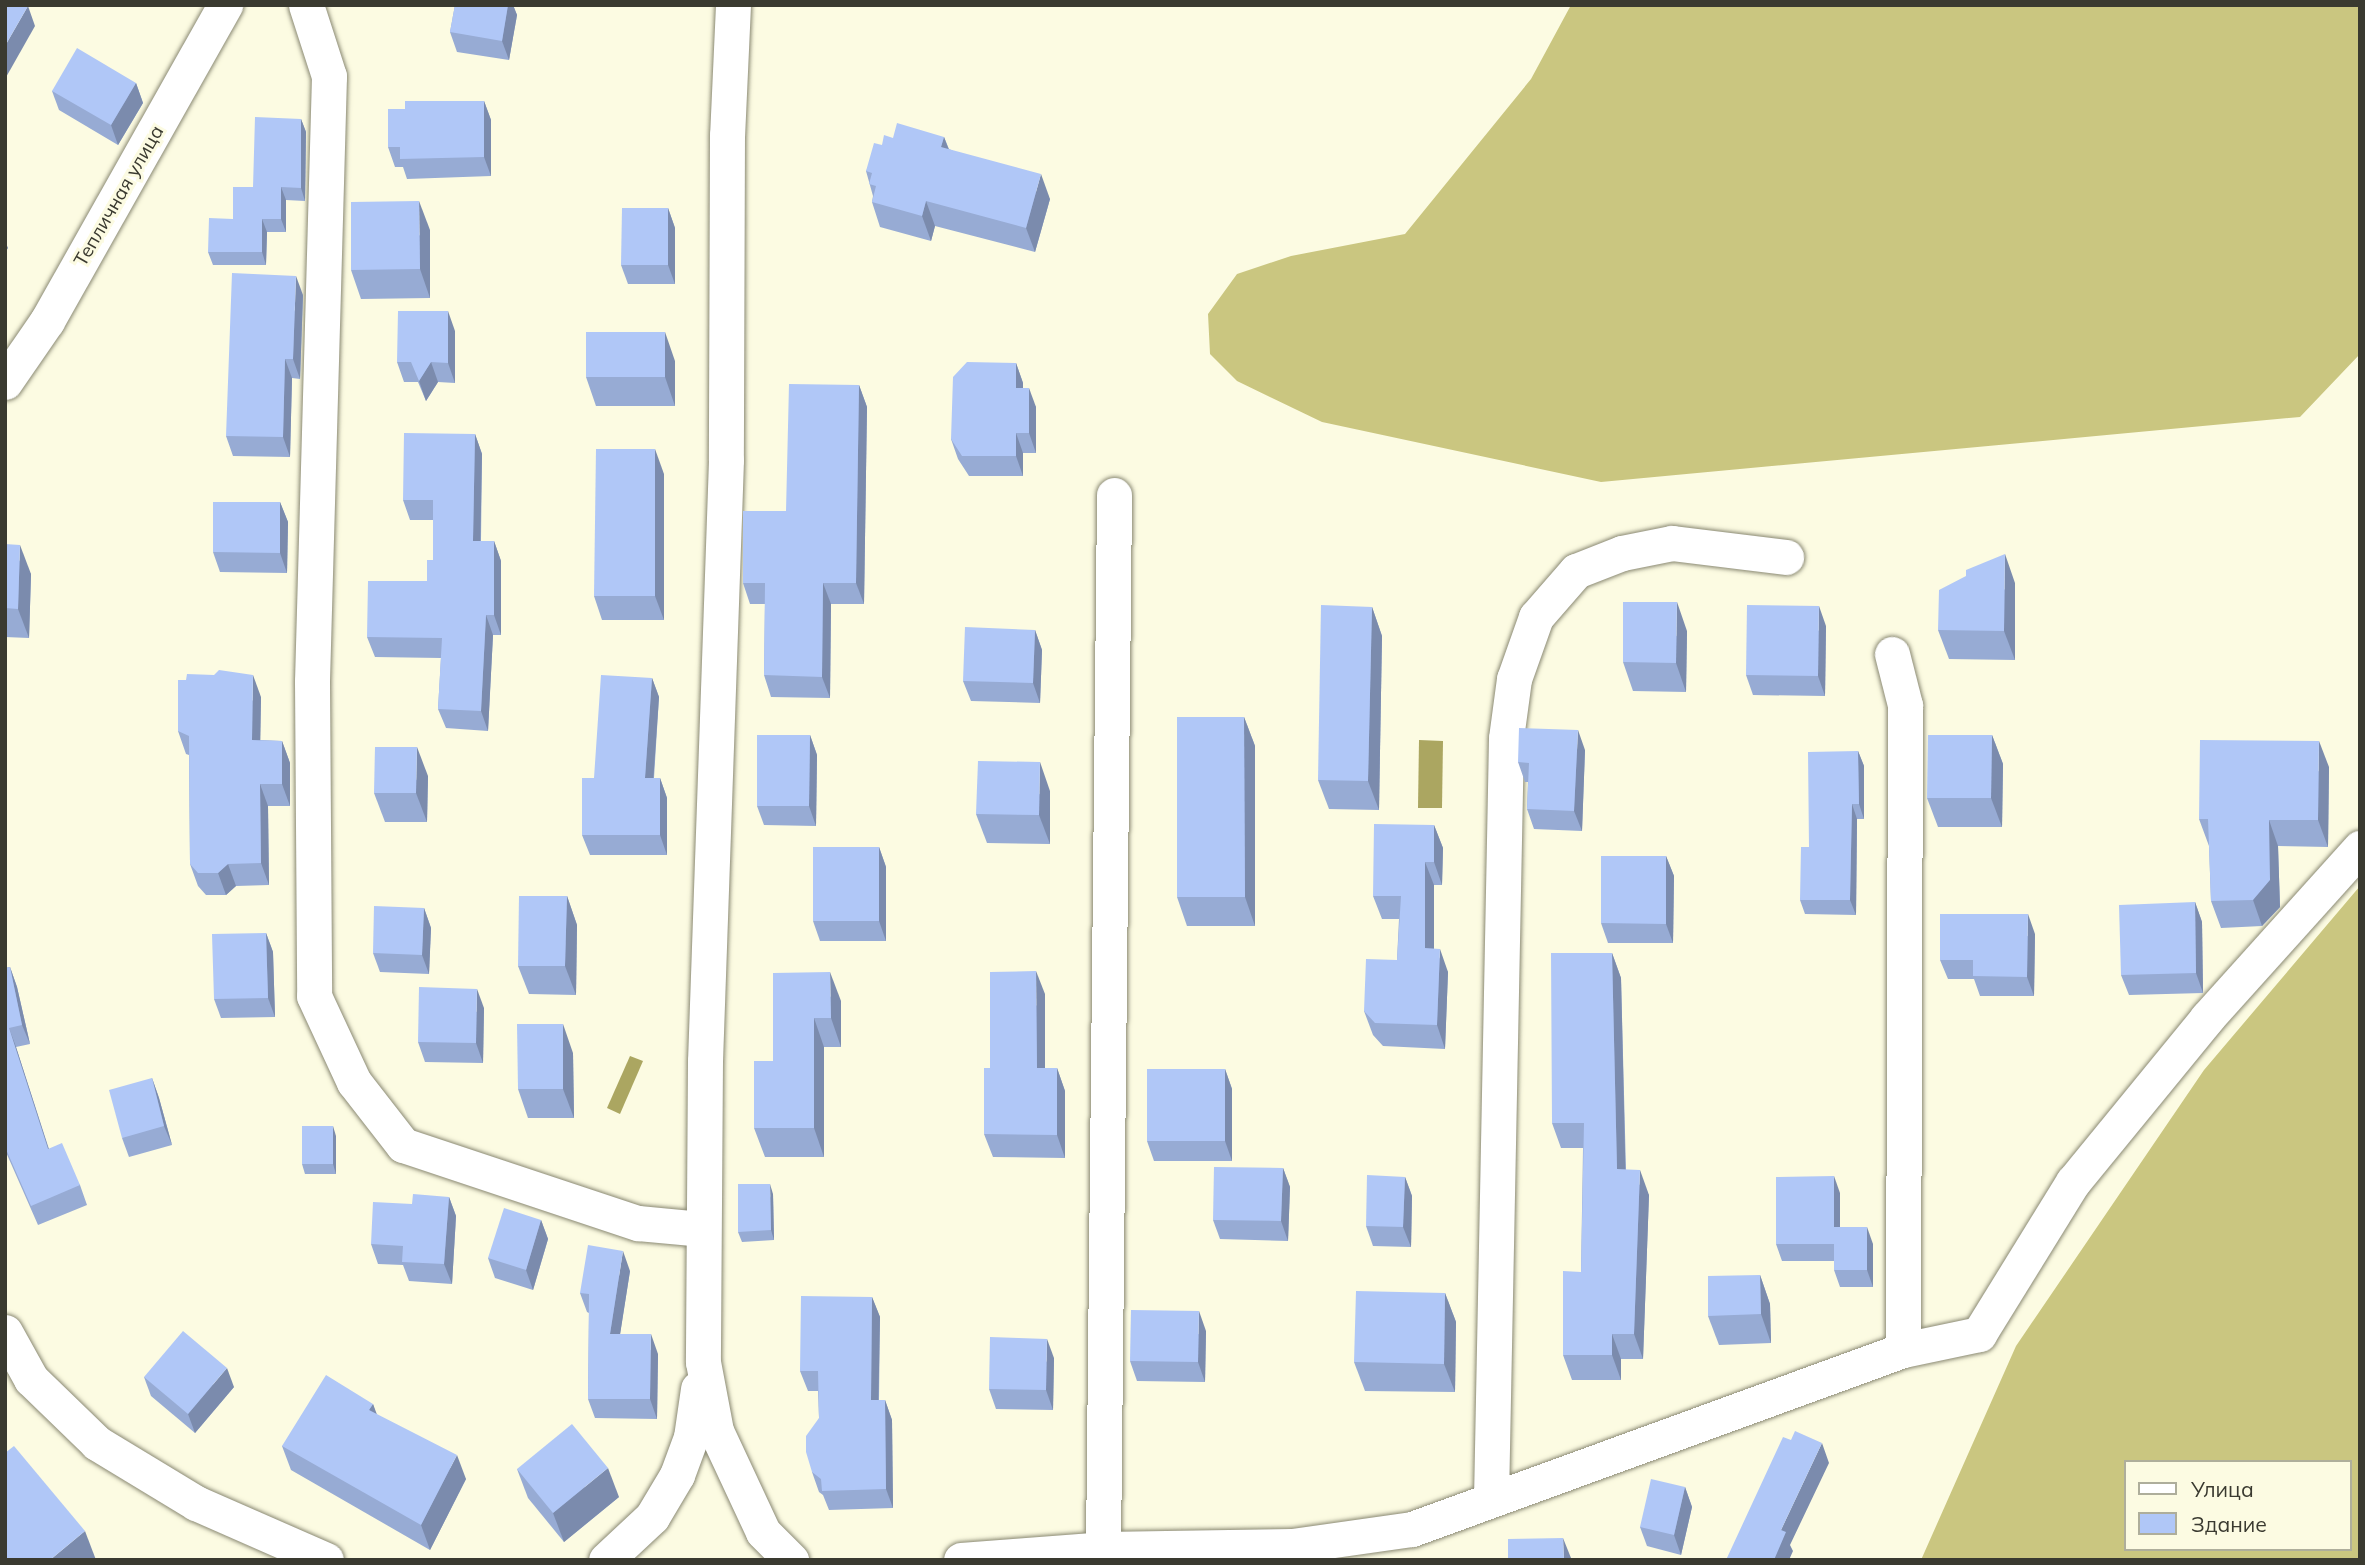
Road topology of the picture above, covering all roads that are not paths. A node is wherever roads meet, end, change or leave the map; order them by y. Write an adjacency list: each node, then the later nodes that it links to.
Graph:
1 (225, 5): 4 (street, Тепличная улица)
2 (306, 5): 9 (street)
3 (733, 5): 9 (street)
4 (5, 382)
5 (1114, 495): 14 (street)
6 (1786, 557): 13 (street)
7 (1892, 654): 11 (street)
8 (2360, 848): 11 (street)
9 (701, 1229): 12 (street)
10 (5, 1332): 15 (street)
11 (1903, 1350): 13 (street)
12 (703, 1362): 16 (street); 17 (street)
13 (1491, 1499): 14 (street)
14 (1103, 1549): 18 (street)
15 (326, 1560)
16 (606, 1560)
17 (791, 1560)
18 (961, 1560)

